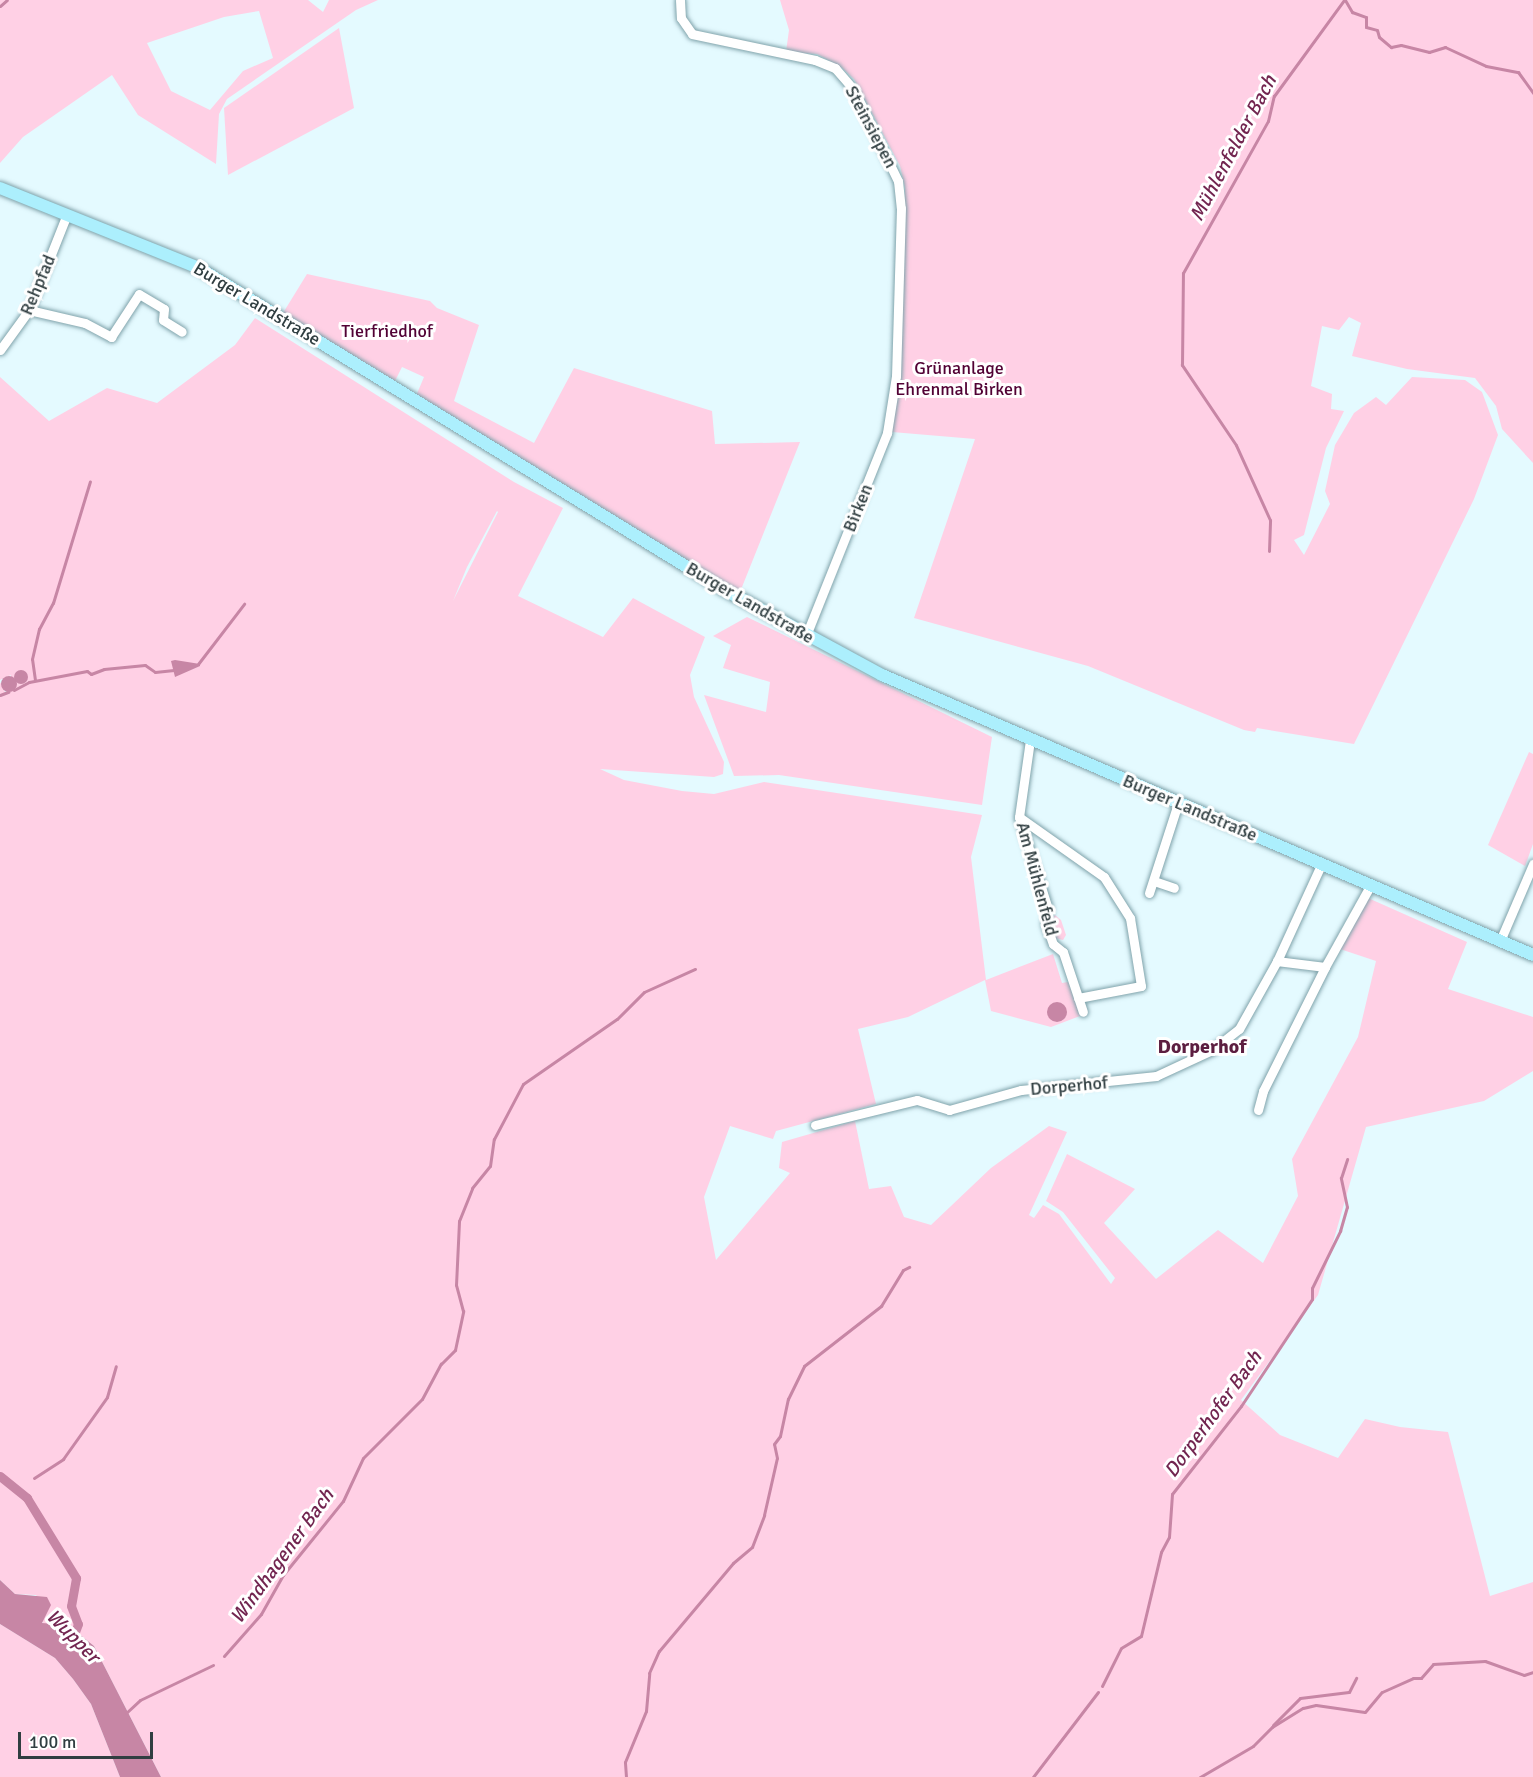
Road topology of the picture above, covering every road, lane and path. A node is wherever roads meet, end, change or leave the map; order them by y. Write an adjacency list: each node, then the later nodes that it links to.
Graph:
1 (680, 0): 7 (street, Steinsiepen)
2 (0, 188): 3 (main road, Burger Landstraße)
3 (67, 214): 4 (street, Rehpfad); 8 (main road, Burger Landstraße)
4 (29, 310): 5 (street); 6 (street, Rehpfad)
5 (182, 332)
6 (0, 350)
7 (896, 376): 8 (street, Birken)
8 (806, 636): 9 (main road, Burger Landstraße)
9 (1030, 740): 10 (main road, Burger Landstraße); 11 (street, Am Mühlenfeld)
10 (1178, 803): 13 (main road, Burger Landstraße); 14 (street)
11 (1019, 817): 22 (street, Am Mühlenfeld); 22 (street)
12 (1533, 864): 18 (street)
13 (1321, 865): 15 (main road, Burger Landstraße); 20 (street, Dorperhof)
14 (1154, 880): 16 (street); 17 (street)
15 (1370, 886): 18 (main road, Burger Landstraße); 21 (street)
16 (1174, 888)
17 (1149, 893)
18 (1500, 941): 19 (main road, Burger Landstraße)
19 (1533, 955)
20 (1277, 961): 21 (street); 25 (street, Dorperhof)
21 (1325, 967): 24 (street)
22 (1078, 998): 23 (street, Am Mühlenfeld)
23 (1083, 1012)
24 (1258, 1110)
25 (815, 1125)

